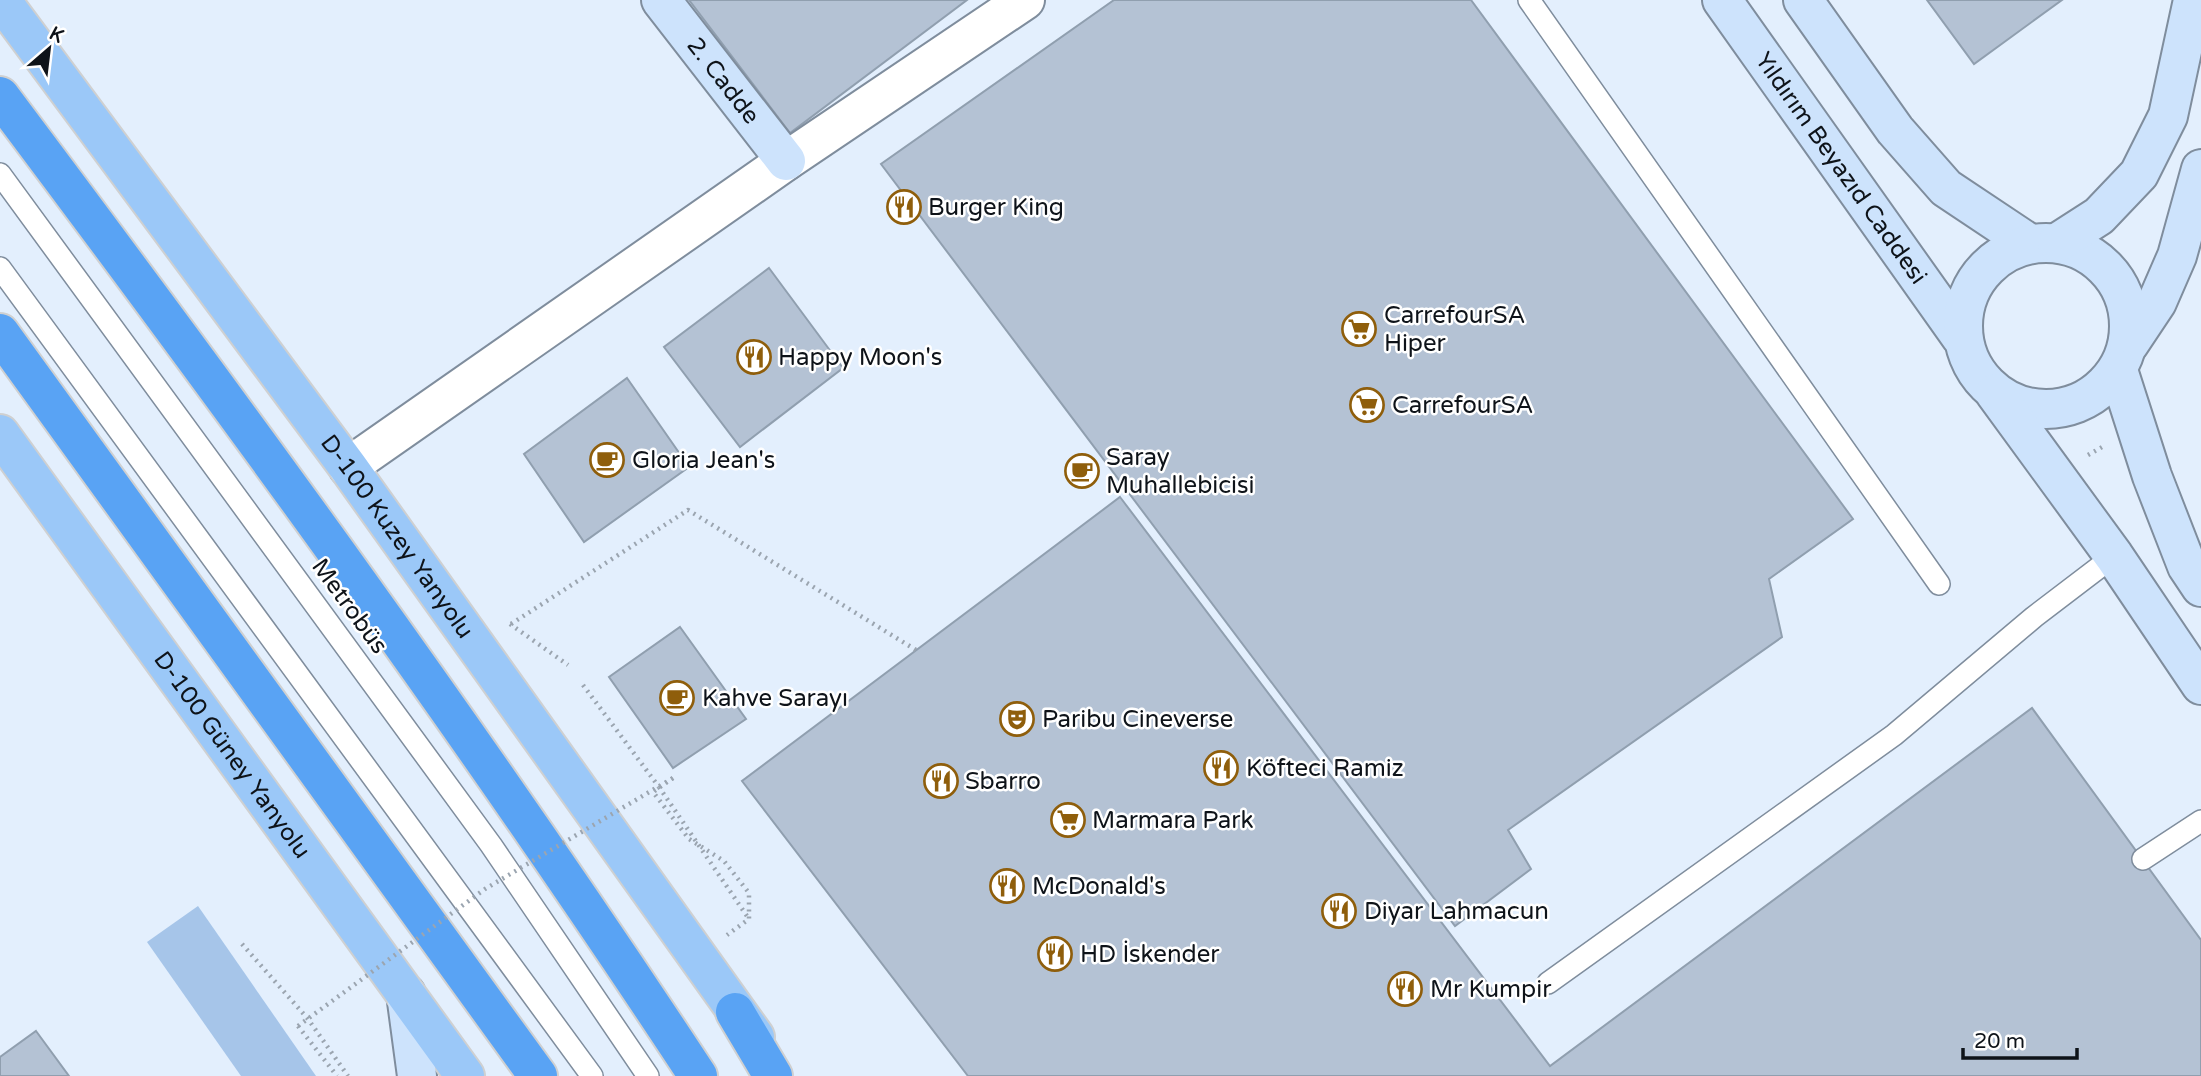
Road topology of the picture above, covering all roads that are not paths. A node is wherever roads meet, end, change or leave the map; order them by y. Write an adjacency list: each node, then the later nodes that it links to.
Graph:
1 (1, 0): 19 (main road, D-100 Kuzey Yanyolu)
2 (660, 0): 9 (main road, 2. Cadde)
3 (1025, 0): 9 (street)
4 (1528, 0): 21 (lane)
5 (1722, 0): 15 (main road, Yıldırım Beyazıd Caddesi)
6 (1803, 0): 12 (main road)
7 (2193, 0): 12 (main road)
8 (0, 96): 34 (highway)
9 (786, 161): 19 (street)
10 (2201, 169): 16 (main road)
11 (0, 174): 33 (lane, Metrobüs)
12 (2043, 244): 15 (main road); 16 (main road)
13 (0, 268): 32 (lane)
14 (0, 333): 31 (highway)
15 (1961, 337): 17 (main road)
16 (2123, 357): 17 (main road); 22 (main road)
17 (1994, 393): 20 (main road)
18 (0, 434): 27 (main road, D-100 Güney Yanyolu)
19 (348, 467): 28 (main road, D-100 Kuzey Yanyolu)
20 (2114, 556): 23 (main road); 26 (lane)
21 (1939, 584)
22 (2201, 587)
23 (2201, 685)
24 (2201, 821): 25 (lane)
25 (2143, 859)
26 (1548, 983)
27 (406, 994): 29 (main road); 30 (main road, D-100 Güney Yanyolu)
28 (735, 1012): 35 (highway); 36 (main road, D-100 Kuzey Yanyolu)
29 (417, 1076)
30 (466, 1076)
31 (538, 1076)
32 (592, 1076)
33 (648, 1076)
34 (698, 1076)
35 (773, 1076)
36 (786, 1076)

